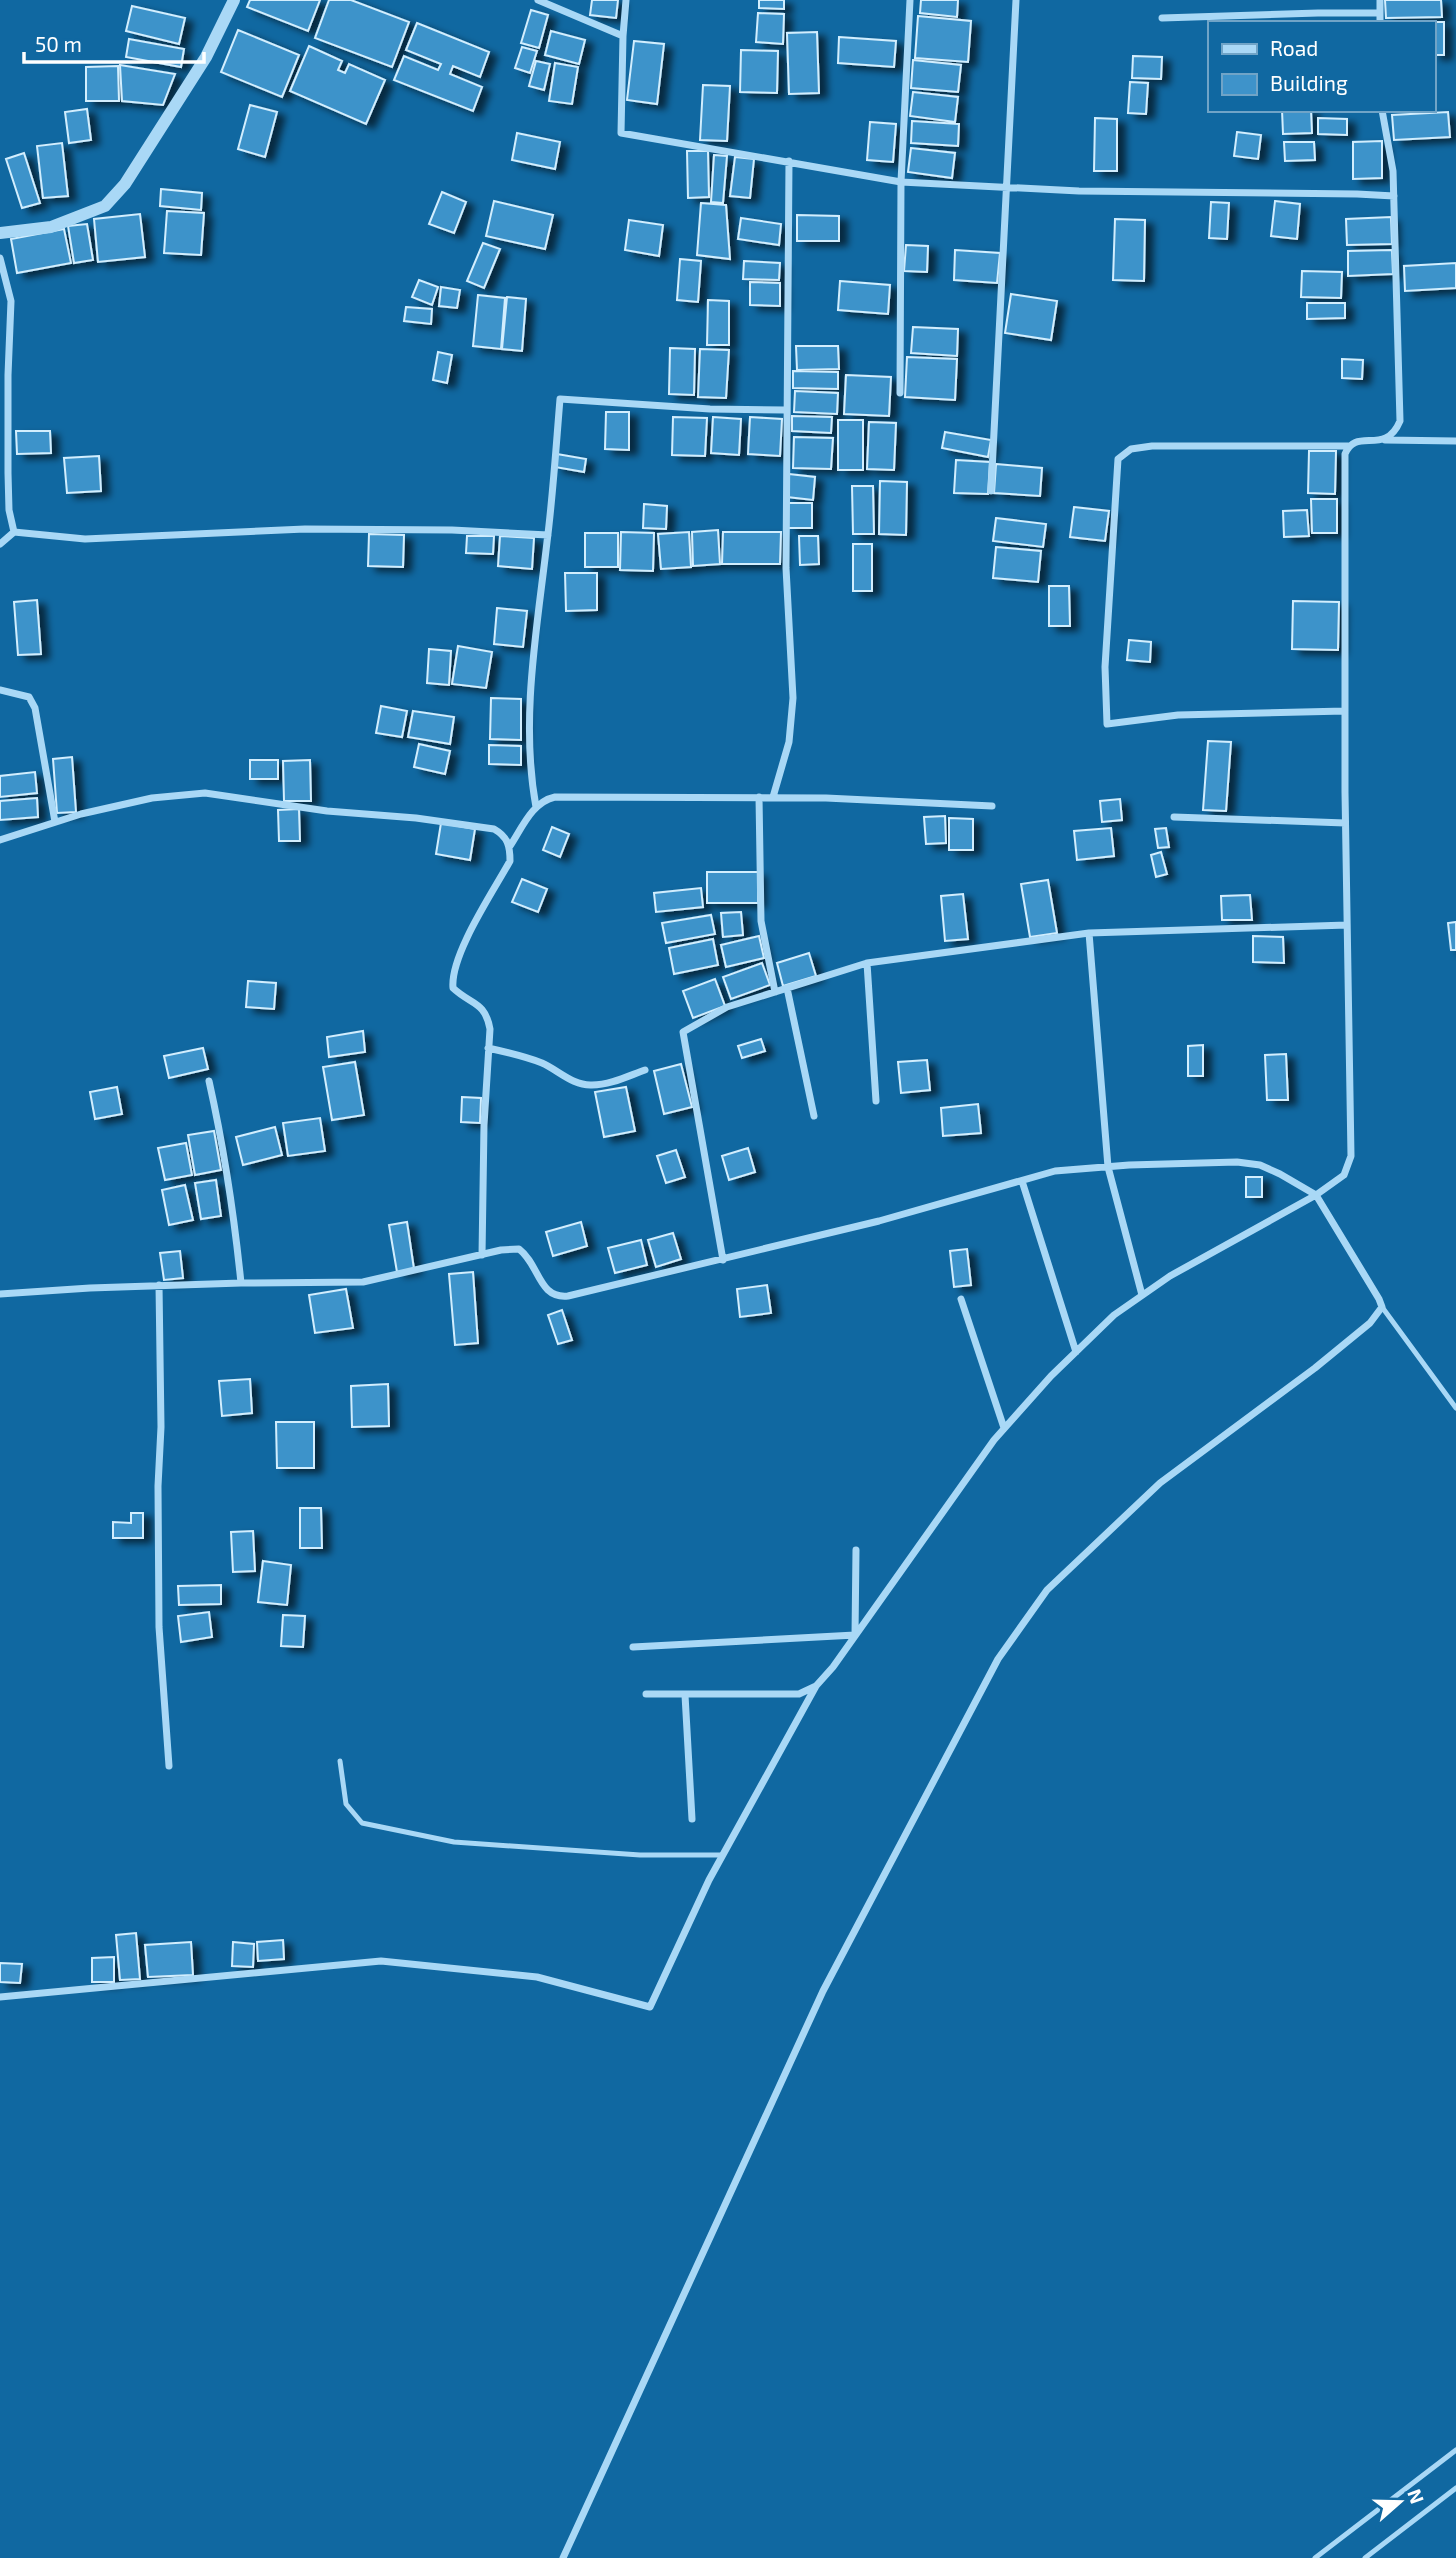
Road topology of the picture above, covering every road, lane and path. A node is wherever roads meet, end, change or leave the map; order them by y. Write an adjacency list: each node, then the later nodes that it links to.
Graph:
1 (234, 0): 16 (street)
2 (538, 0): 10 (street)
3 (626, 0): 10 (street)
4 (910, 0): 13 (street)
5 (1016, 0): 14 (street)
6 (1380, 0): 7 (street)
7 (1380, 13): 8 (street); 9 (street)
8 (1162, 18)
9 (1380, 21)
10 (622, 36): 12 (street)
11 (1382, 112): 15 (street)
12 (789, 161): 13 (street); 19 (street)
13 (901, 182): 14 (street); 18 (street)
14 (1008, 187): 15 (street); 23 (street)
15 (1394, 196): 20 (street)
16 (0, 233)
17 (0, 258): 24 (street)
18 (900, 393)
19 (785, 410): 25 (street); 30 (street)
20 (1385, 440): 21 (street); 22 (street)
21 (1456, 441)
22 (1348, 446): 28 (street); 28 (street)
23 (991, 491)
24 (14, 532): 25 (street); 26 (street)
25 (548, 535): 32 (street)
26 (0, 544)
27 (0, 690): 34 (street)
28 (1345, 711): 35 (street)
29 (758, 797): 30 (street); 32 (street); 42 (street)
30 (774, 797): 31 (street)
31 (992, 806)
32 (536, 807): 37 (street)
33 (1174, 817): 35 (street)
34 (55, 822): 36 (street); 37 (street)
35 (1345, 823): 38 (street)
36 (0, 840)
37 (510, 846): 43 (street)
38 (1347, 925): 39 (street); 50 (street)
39 (1089, 933): 40 (street); 48 (street)
40 (867, 963): 41 (street); 46 (street)
41 (787, 988): 42 (street); 47 (street)
42 (775, 992): 52 (street)
43 (488, 1048): 44 (street); 51 (street)
44 (645, 1070)
45 (209, 1081): 53 (street)
46 (876, 1101)
47 (814, 1116)
48 (1108, 1167): 49 (street); 50 (street); 56 (street)
49 (1023, 1181): 52 (street); 59 (street)
50 (1316, 1195): 56 (street); 58 (street)
51 (482, 1255): 52 (street); 53 (street)
52 (723, 1260)
53 (241, 1283): 54 (street)
54 (159, 1285): 55 (street); 69 (street)
55 (0, 1294)
56 (1142, 1296): 59 (street)
57 (961, 1299): 61 (street)
58 (1382, 1307): 60 (lane); 75 (street)
59 (1076, 1352): 61 (street)
60 (1456, 1408)
61 (1004, 1429): 63 (street)
62 (856, 1550): 63 (street)
63 (855, 1635): 64 (street); 65 (street)
64 (633, 1647)
65 (816, 1685): 67 (street); 71 (street)
66 (646, 1694): 67 (street)
67 (685, 1695): 70 (street)
68 (340, 1761): 71 (lane)
69 (169, 1766)
70 (692, 1819)
71 (722, 1855): 72 (street)
72 (0, 1997)
73 (1456, 2450): 76 (lane)
74 (1456, 2488): 77 (lane)
75 (563, 2558)
76 (1315, 2558)
77 (1365, 2558)

